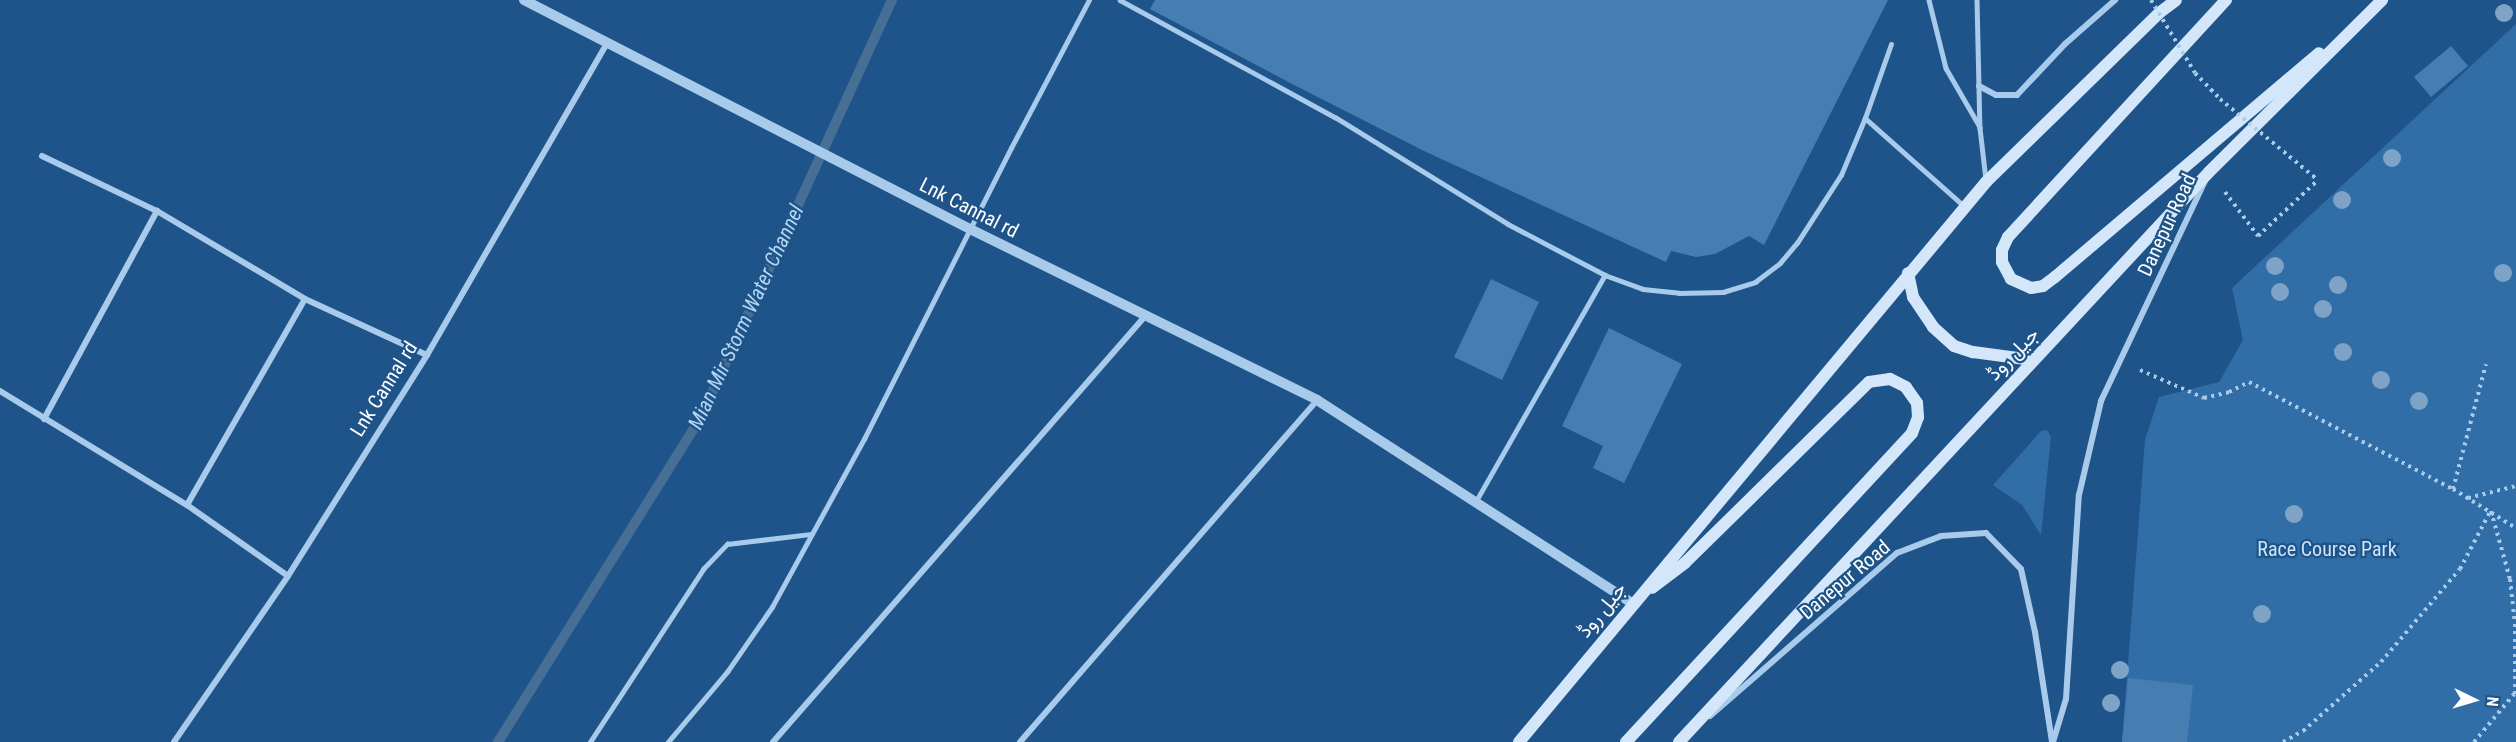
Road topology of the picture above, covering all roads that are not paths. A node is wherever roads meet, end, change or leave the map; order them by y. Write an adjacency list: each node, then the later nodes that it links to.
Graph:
1 (524, 0): 10 (street, Lnk Cannal rd)
2 (1089, 0): 20 (lane)
3 (1120, 0): 22 (lane)
4 (1929, 0): 14 (lane)
5 (1977, 0): 12 (lane)
6 (2115, 0): 12 (street)
7 (2176, 0): 17 (main road, جیل روڈ)
8 (2226, 0): 9 (main road)
9 (2382, 0): 16 (main road, جیل روڈ)
10 (607, 43): 20 (street, Lnk Cannal rd); 25 (street, Lnk Cannal rd)
11 (1891, 44): 13 (lane)
12 (1979, 86): 14 (lane)
13 (1865, 118): 18 (lane); 22 (lane)
14 (1980, 128): 17 (lane)
15 (42, 156): 19 (street)
16 (2209, 172): 26 (main road, جیل روڈ); 43 (street, Danepur Road)
17 (1986, 182): 18 (main road, جیل روڈ)
18 (1965, 207): 21 (main road, جیل روڈ)
19 (157, 211): 23 (street); 29 (street)
20 (970, 229): 24 (street, Lnk Cannal rd); 32 (lane)
21 (1908, 273): 26 (main road); 34 (main road, جیل روڈ)
22 (1605, 275): 30 (lane)
23 (305, 299): 25 (street); 31 (street)
24 (1147, 314): 28 (street, Lnk Cannal rd); 38 (street)
25 (427, 355): 33 (street, Lnk Cannal rd)
26 (2032, 360): 42 (main road, جیل روڈ)
27 (0, 391): 29 (street)
28 (1317, 400): 30 (street, Lnk Cannal rd); 39 (street)
29 (44, 419): 31 (street)
30 (1476, 501): 34 (street, Lnk Cannal rd)
31 (187, 505): 33 (street)
32 (811, 534): 36 (lane); 37 (lane)
33 (288, 576): 35 (street, Lnk Cannal rd)
34 (1633, 604): 40 (main road, جیل روڈ); 41 (main road)
35 (174, 742)
36 (590, 742)
37 (668, 742)
38 (773, 742)
39 (1020, 742)
40 (1519, 742)
41 (1626, 742)
42 (1679, 742): 43 (street, Danepur Road)
43 (2052, 742)

